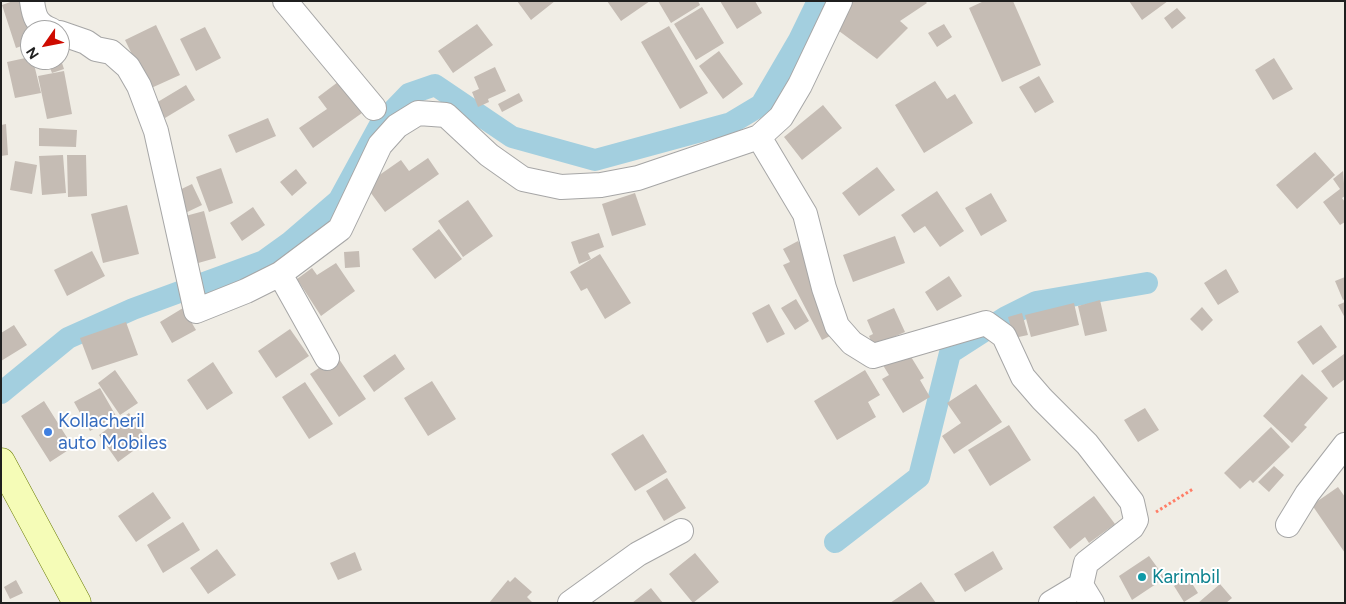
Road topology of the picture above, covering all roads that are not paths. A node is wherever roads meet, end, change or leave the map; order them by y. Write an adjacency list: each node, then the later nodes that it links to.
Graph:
1 (32, 1): 4 (street)
2 (285, 1): 6 (street)
3 (840, 1): 7 (street)
4 (36, 20)
5 (70, 36): 8 (street)
6 (374, 108)
7 (759, 137): 8 (street); 14 (street)
8 (280, 274): 9 (street)
9 (327, 358)
10 (1345, 446): 12 (street)
11 (1, 462): 15 (main road)
12 (1288, 525)
13 (682, 530): 16 (street)
14 (1086, 594): 17 (street)
15 (77, 603)
16 (570, 603)
17 (1051, 603)

